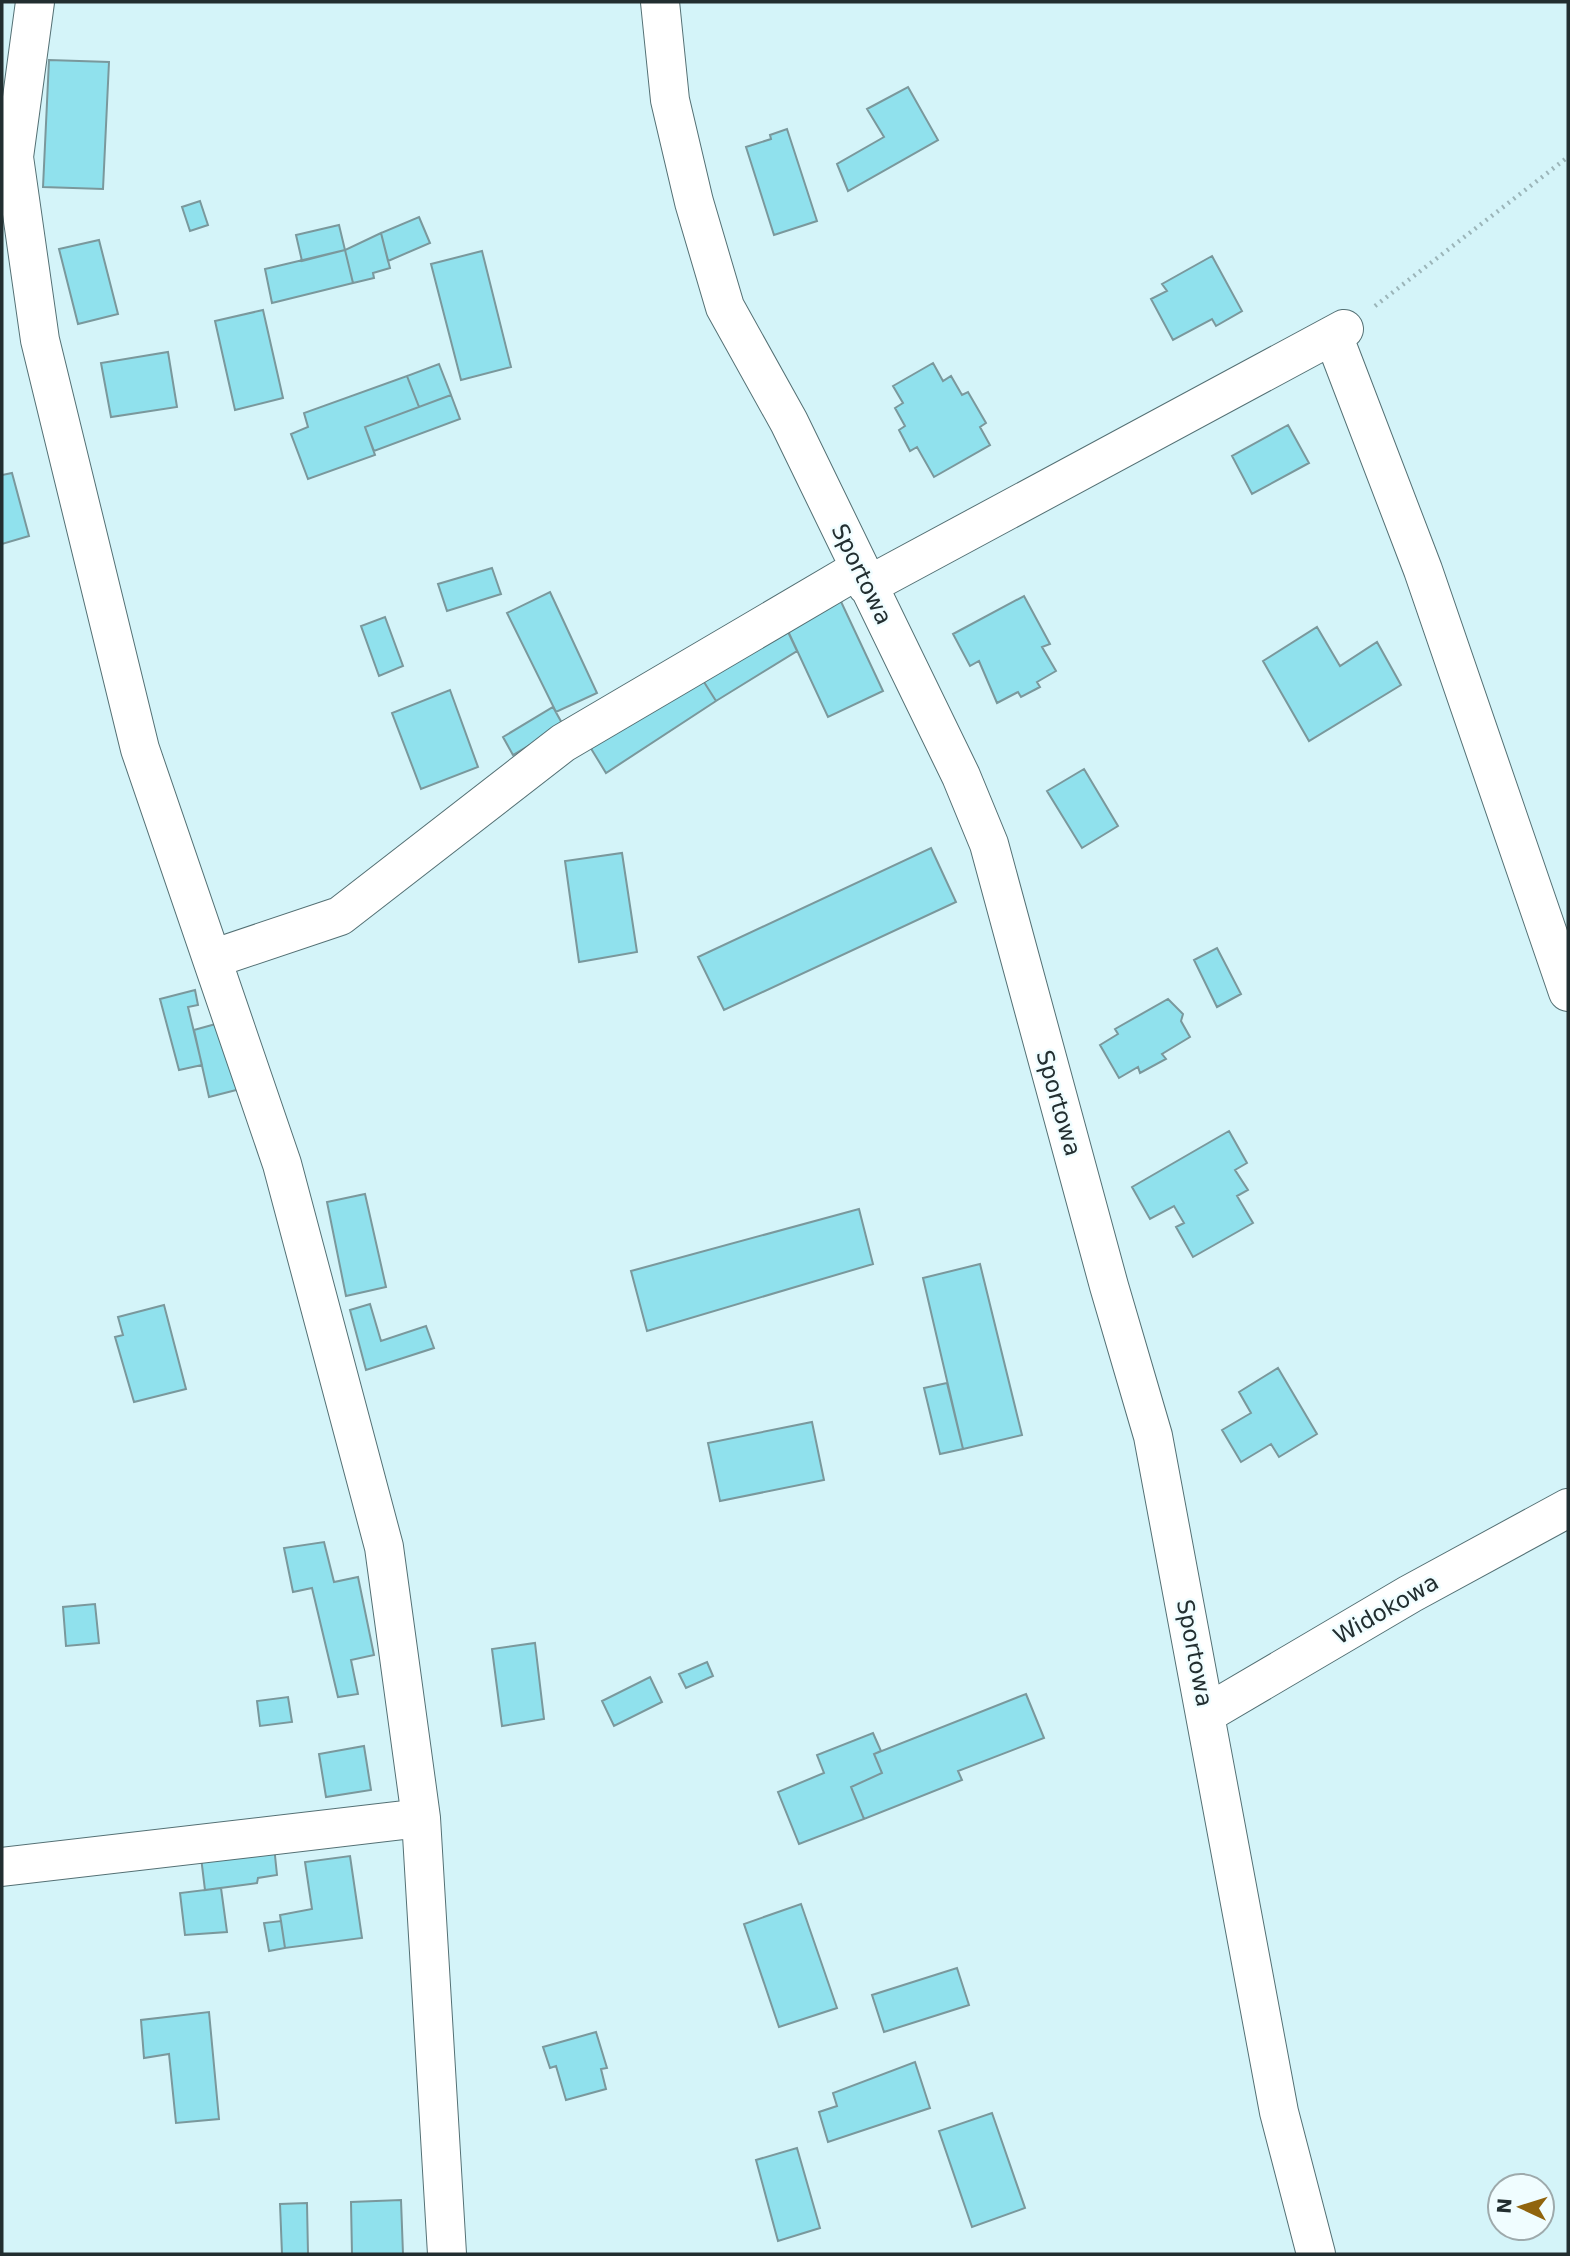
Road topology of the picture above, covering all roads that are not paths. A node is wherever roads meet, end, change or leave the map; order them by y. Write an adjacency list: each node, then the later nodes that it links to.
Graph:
1 (35, 2): 4 (street)
2 (660, 2): 3 (street, Sportowa)
3 (863, 578): 4 (street); 5 (street); 7 (street, Sportowa)
4 (212, 959): 8 (street)
5 (1568, 992)
6 (1568, 1508): 7 (street, Widokowa)
7 (1206, 1714): 11 (street, Sportowa)
8 (421, 1818): 9 (street); 10 (street)
9 (2, 1867)
10 (447, 2254)
11 (1316, 2254)

